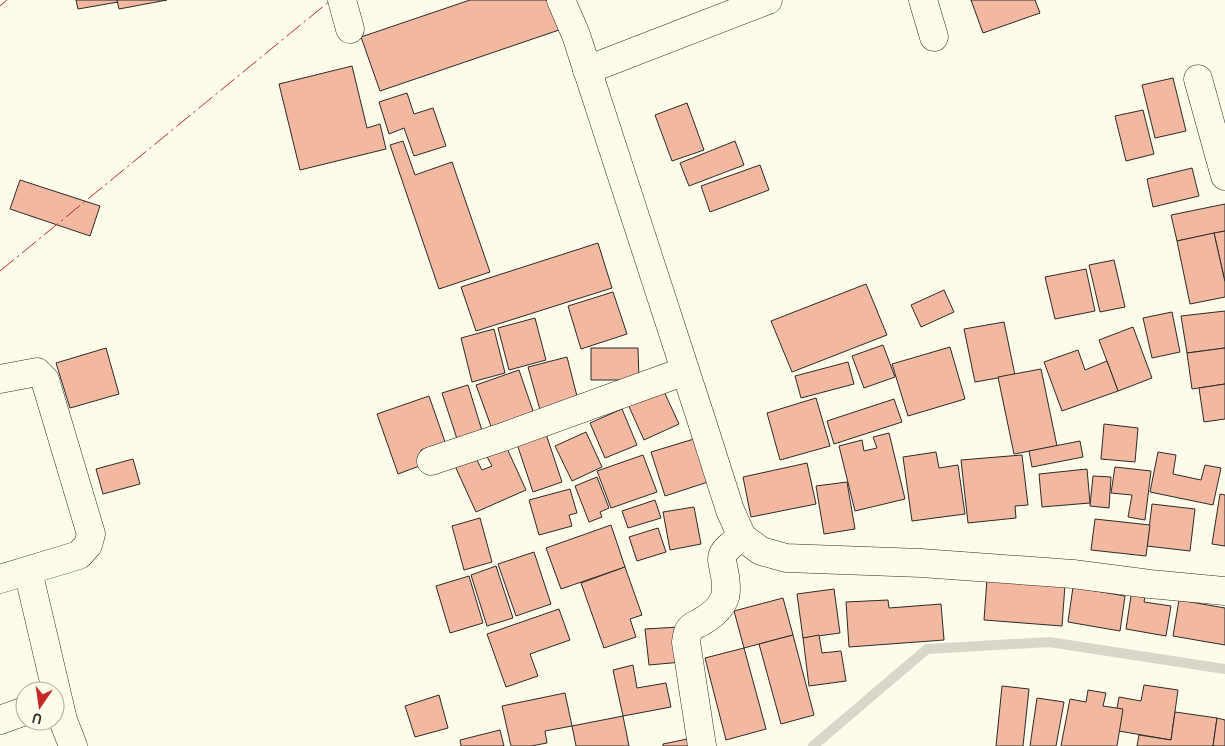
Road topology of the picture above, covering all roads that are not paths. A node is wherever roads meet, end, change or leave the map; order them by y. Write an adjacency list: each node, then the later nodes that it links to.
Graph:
1 (342, 0): 5 (street)
2 (561, 0): 7 (street)
3 (768, 0): 7 (street)
4 (923, 0): 6 (street)
5 (350, 28)
6 (934, 37)
7 (587, 70): 10 (street)
8 (1198, 79): 9 (street)
9 (1225, 176)
10 (685, 370): 12 (street); 13 (street)
11 (0, 379): 14 (street)
12 (431, 461)
13 (742, 537): 16 (street); 22 (street)
14 (28, 571): 15 (street); 17 (street)
15 (0, 579)
16 (1225, 591)
17 (53, 681)
18 (15, 715): 19 (street)
19 (0, 720)
20 (65, 725): 21 (street)
21 (73, 746)
22 (702, 746)

